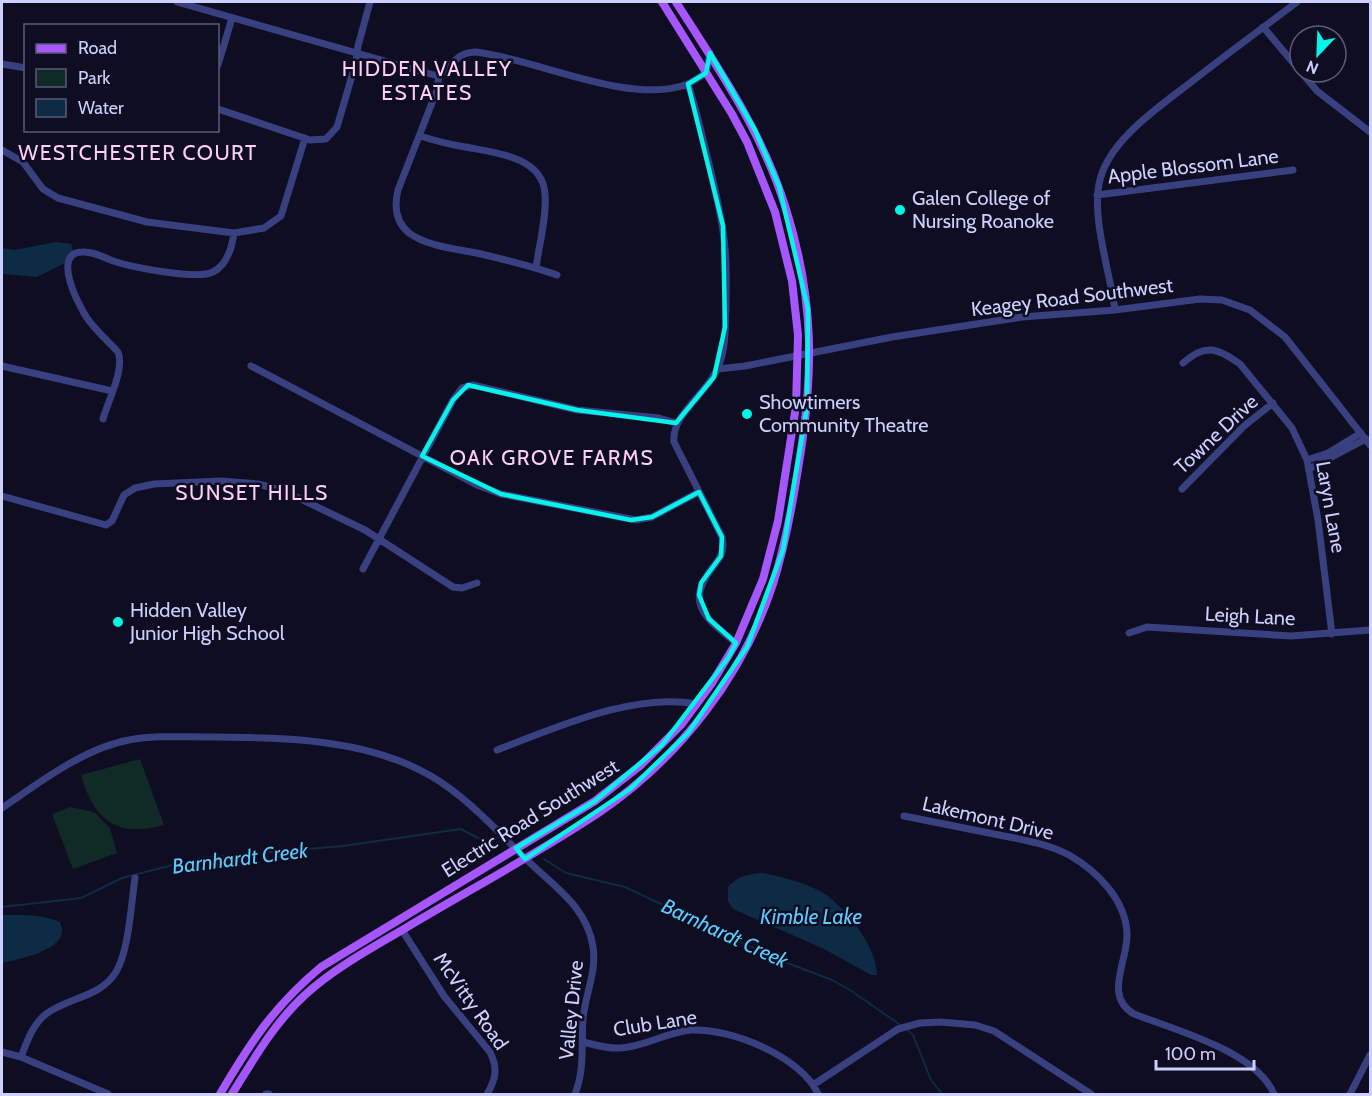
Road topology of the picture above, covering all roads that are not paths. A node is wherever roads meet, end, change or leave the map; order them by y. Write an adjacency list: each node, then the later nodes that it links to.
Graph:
1 (177, 2): 6 (street)
2 (370, 2): 8 (street)
3 (662, 2): 13 (main road, Electric Road Southwest)
4 (676, 2): 9 (main road, Electric Road Southwest)
5 (1297, 2): 7 (street)
6 (232, 18): 8 (street); 10 (street)
7 (1263, 27): 17 (street); 22 (street)
8 (357, 53): 14 (street); 19 (street)
9 (710, 53): 13 (street); 27 (main road, Electric Road Southwest)
10 (219, 62)
11 (2, 63): 12 (street)
12 (24, 68)
13 (706, 73): 15 (street); 28 (main road, Electric Road Southwest)
14 (439, 75): 15 (street); 18 (street)
15 (688, 84): 32 (street)
16 (219, 109): 19 (street)
17 (1371, 132)
18 (420, 136): 24 (street); 24 (street)
19 (305, 138): 23 (street)
20 (2, 150): 23 (street)
21 (1293, 170): 22 (street, Apple Blossom Lane)
22 (1097, 195): 26 (street)
23 (234, 233): 33 (street)
24 (536, 268): 25 (street)
25 (557, 275)
26 (1115, 310): 27 (street, Keagey Road Southwest); 37 (street, Keagey Road Southwest)
27 (811, 351): 28 (street, Keagey Road Southwest); 56 (main road, Electric Road Southwest)
28 (798, 355): 32 (street, Keagey Road Southwest); 50 (main road, Electric Road Southwest)
29 (1184, 363): 34 (street, Laryn Lane)
30 (2, 366): 33 (street)
31 (251, 366): 38 (street)
32 (718, 369): 36 (street)
33 (112, 391): 35 (street)
34 (1273, 403): 39 (street, Laryn Lane); 41 (street, Towne Drive)
35 (103, 419)
36 (676, 423): 38 (street); 42 (street)
37 (1366, 439): 39 (street); 40 (street)
38 (422, 456): 42 (street); 44 (street)
39 (1307, 460): 40 (street, Laryn Lane)
40 (1309, 469): 49 (street, Laryn Lane)
41 (1182, 489)
42 (699, 492): 50 (street)
43 (2, 496): 44 (street)
44 (379, 538): 45 (street); 46 (street)
45 (363, 568)
46 (477, 583)
47 (1371, 630): 49 (street, Leigh Lane)
48 (1129, 633): 49 (street, Leigh Lane)
49 (1332, 634)
50 (736, 644): 51 (main road, Electric Road Southwest)
51 (697, 704): 52 (street); 55 (main road, Electric Road Southwest)
52 (497, 750)
53 (2, 807): 55 (street, Valley Drive)
54 (904, 816): 71 (street, Lakemont Drive)
55 (516, 848): 56 (street, Valley Drive); 65 (main road, Electric Road Southwest)
56 (525, 859): 58 (main road, Electric Road Southwest); 59 (street, Valley Drive)
57 (135, 878): 62 (street)
58 (402, 930): 66 (main road, Electric Road Southwest); 67 (street, McVitty Road)
59 (584, 1042): 63 (street, Club Lane); 68 (street, Valley Drive)
60 (2, 1052): 62 (street)
61 (1371, 1055): 72 (street)
62 (21, 1058): 64 (street)
63 (813, 1085): 69 (street, Club Lane); 70 (street)
64 (108, 1095)
65 (220, 1095)
66 (232, 1095)
67 (488, 1095)
68 (575, 1095)
69 (818, 1095)
70 (1091, 1095)
71 (1274, 1095)
72 (1350, 1095)

